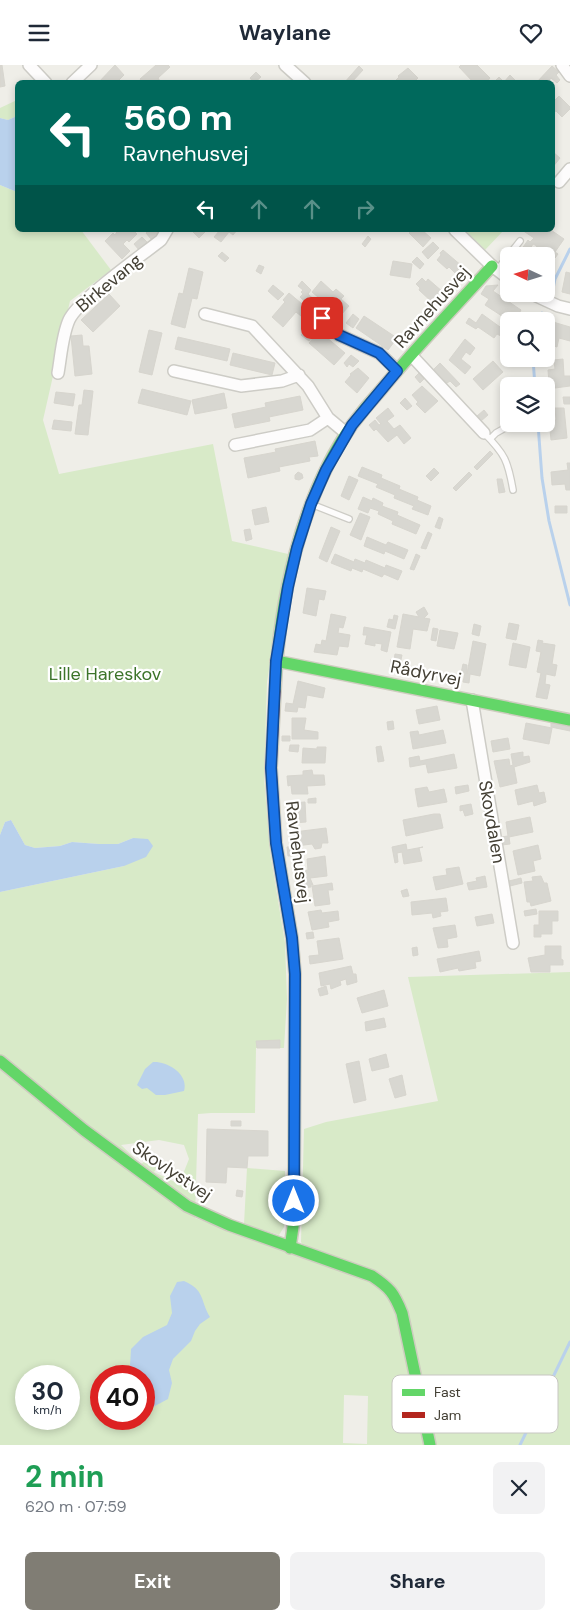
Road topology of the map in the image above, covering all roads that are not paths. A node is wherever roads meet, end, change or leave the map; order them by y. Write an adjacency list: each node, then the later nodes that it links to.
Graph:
1 (29, 65): 6 (street)
2 (91, 65): 7 (street)
3 (285, 65): 8 (street)
4 (562, 65): 5 (street)
5 (570, 77)
6 (43, 80)
7 (75, 80)
8 (302, 80)
9 (570, 169): 10 (street)
10 (559, 183)
11 (166, 232): 23 (street, Birkevang)
12 (457, 232): 14 (street)
13 (520, 241): 14 (lane)
14 (494, 268): 15 (street); 20 (street, Ravnehusvej)
15 (500, 272)
16 (552, 303): 17 (street)
17 (570, 309)
18 (205, 314): 24 (street)
19 (322, 318): 22 (street, Ravnehusvej)
20 (412, 355): 22 (street, Ravnehusvej); 28 (street)
21 (174, 371): 24 (street)
22 (397, 371): 27 (street, Ravnehusvej)
23 (58, 373)
24 (299, 375): 25 (street)
25 (328, 418): 27 (street); 29 (street)
26 (500, 431): 28 (lane)
27 (346, 433): 31 (street, Ravnehusvej)
28 (487, 436): 30 (lane)
29 (235, 445)
30 (513, 490)
31 (311, 504): 32 (lane); 33 (street, Ravnehusvej)
32 (349, 519)
33 (276, 661): 34 (street, Rådyrvej); 38 (street, Ravnehusvej)
34 (472, 700): 35 (street, Rådyrvej); 36 (street, Skovdalen)
35 (570, 720)
36 (513, 943)
37 (0, 1061): 38 (street, Skovlystvej)
38 (290, 1249): 39 (street, Skovlystvej)
39 (415, 1375)

